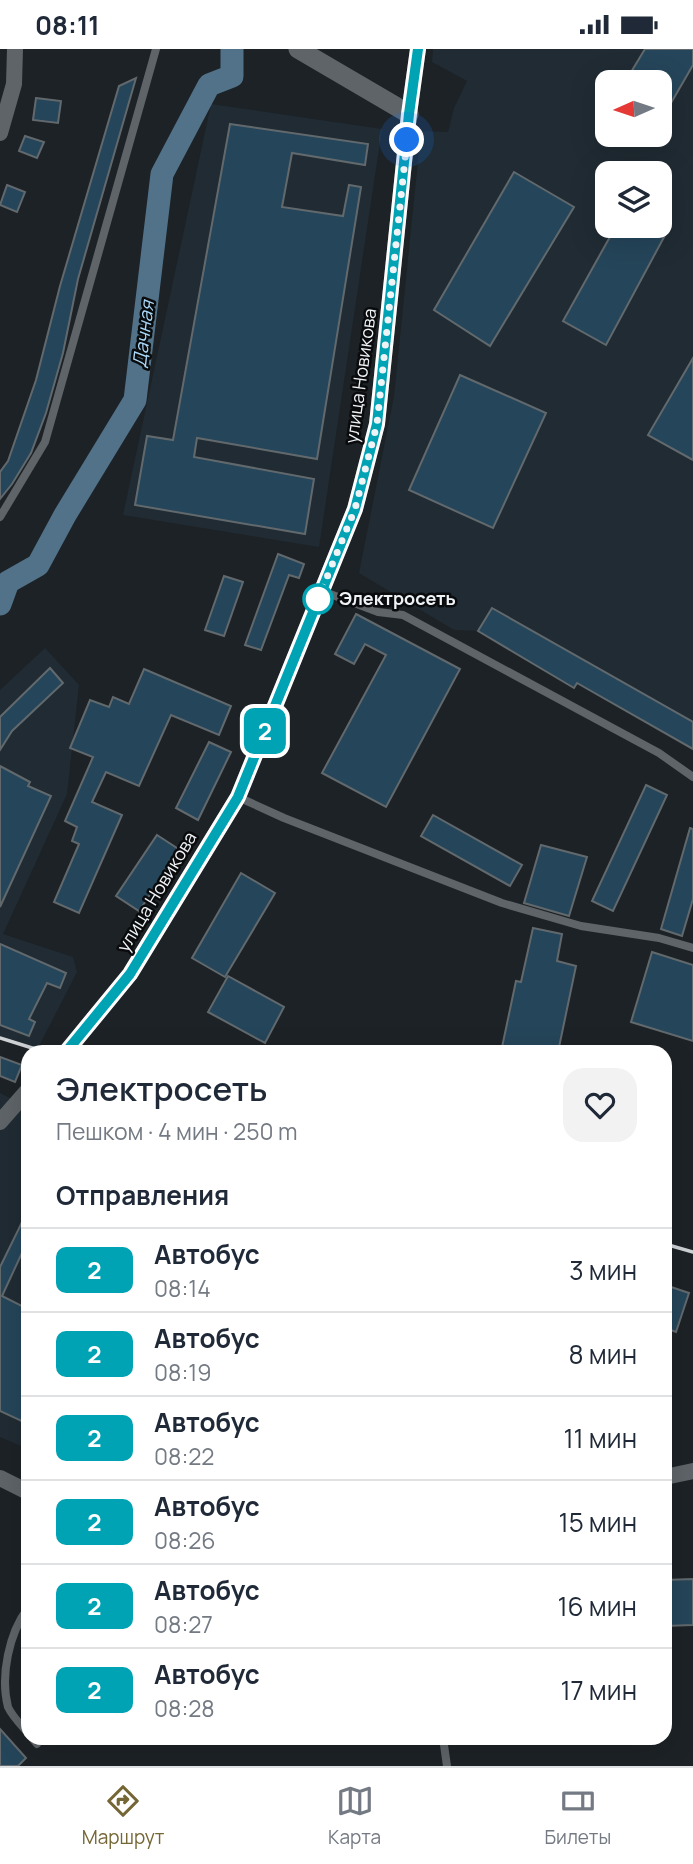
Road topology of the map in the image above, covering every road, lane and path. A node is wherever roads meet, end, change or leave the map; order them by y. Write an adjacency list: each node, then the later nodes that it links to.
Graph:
1 (15, 49): 6 (street)
2 (156, 49): 7 (lane)
3 (298, 49): 5 (street)
4 (418, 49): 5 (street, улица Новикова)
5 (409, 114): 8 (street, улица Новикова)
6 (0, 133)
7 (0, 517)
8 (322, 591): 9 (lane); 10 (street, улица Новикова)
9 (693, 777)
10 (238, 797): 11 (lane); 12 (street, улица Новикова)
11 (693, 949)
12 (72, 1045)
13 (21, 1098): 14 (street)
14 (0, 1122)
15 (693, 1471): 16 (street)
16 (672, 1476)
17 (0, 1478): 18 (street)
18 (21, 1488)
19 (21, 1618): 20 (lane)
20 (21, 1724)
21 (444, 1745): 22 (lane)
22 (447, 1766)

